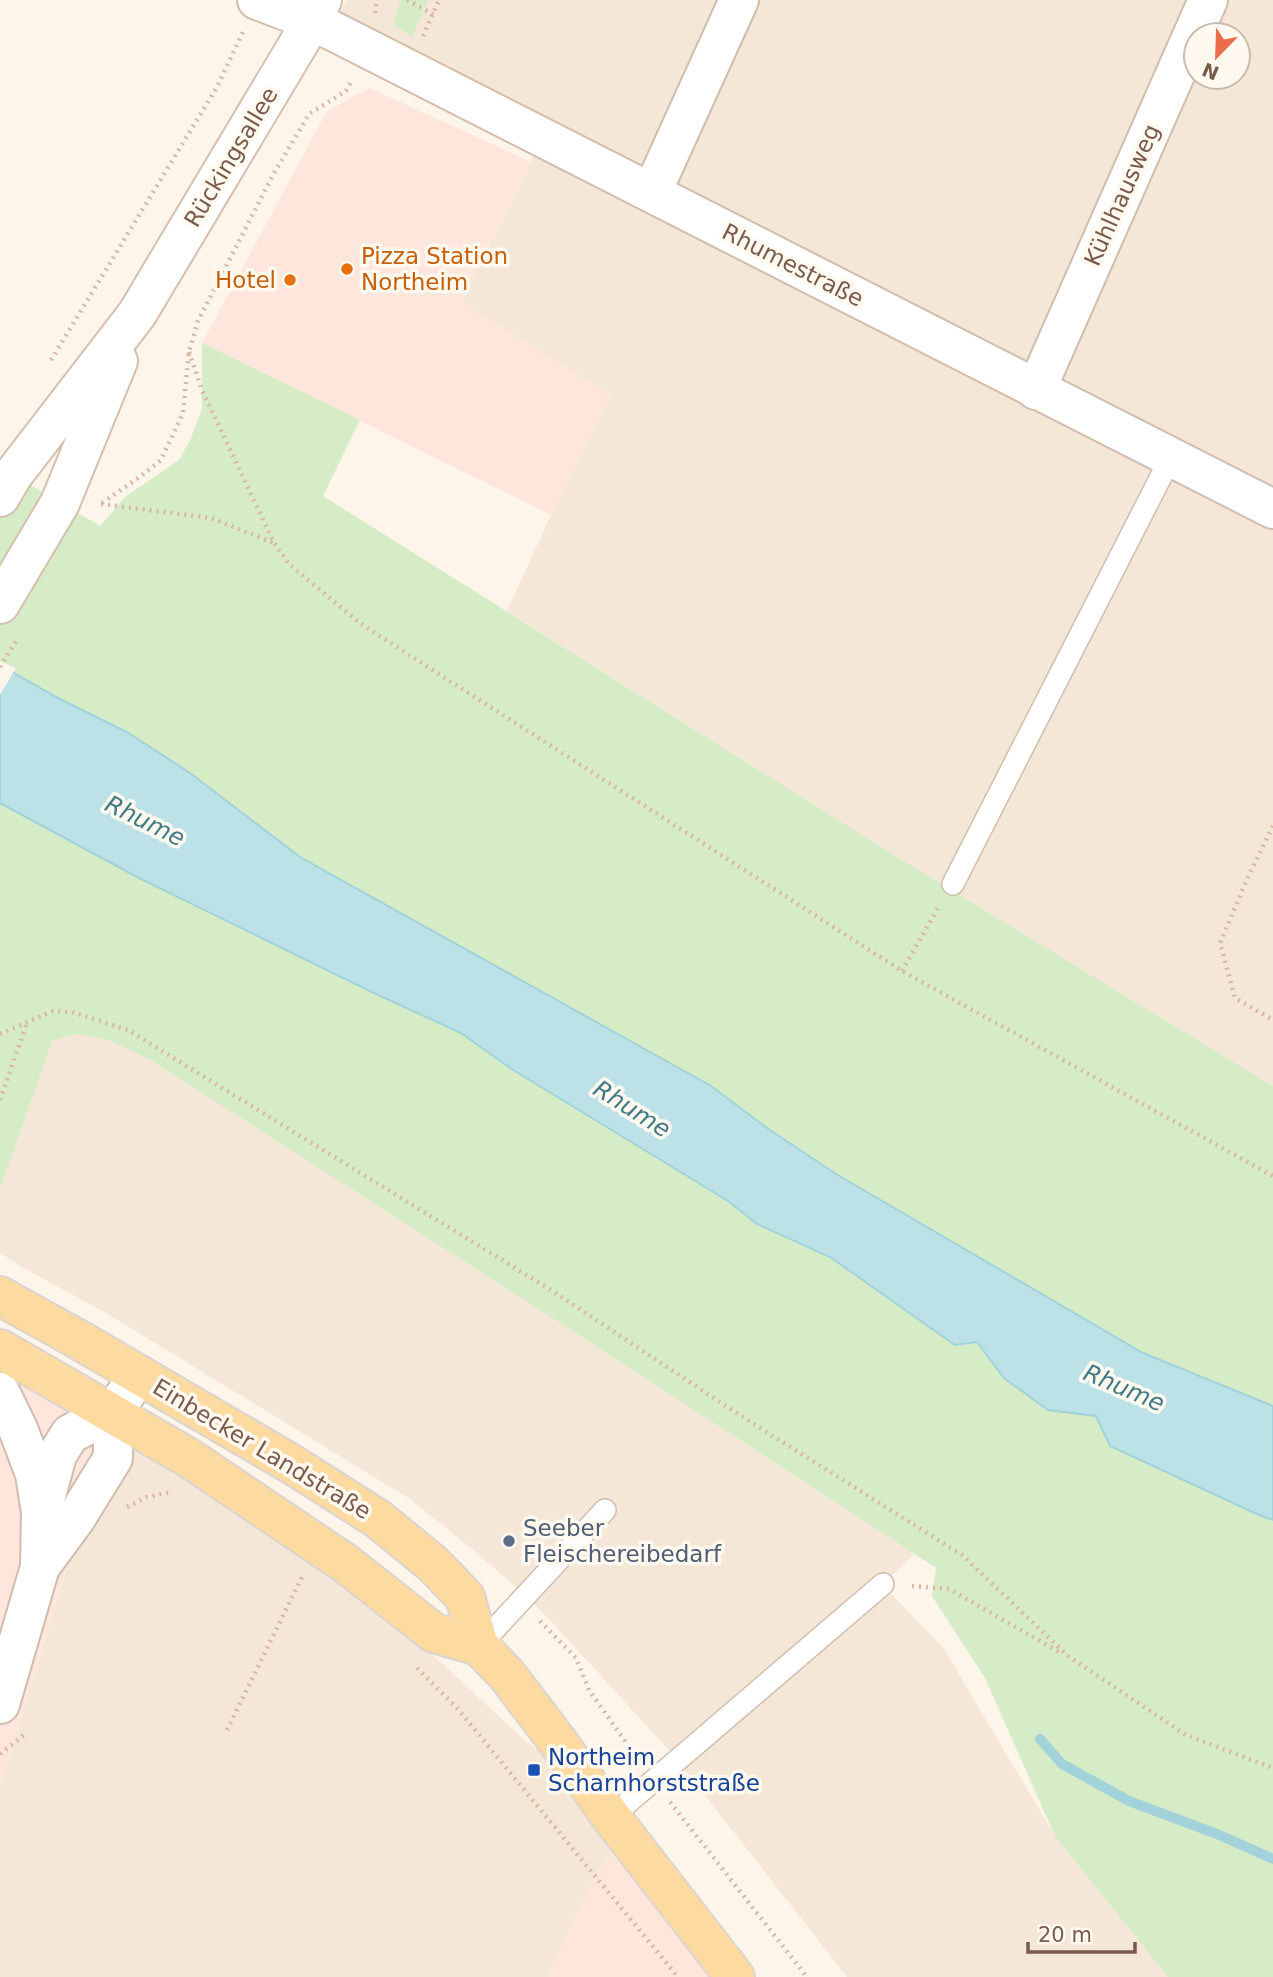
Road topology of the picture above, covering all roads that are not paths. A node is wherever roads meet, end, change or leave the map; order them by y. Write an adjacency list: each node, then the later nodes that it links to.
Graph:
1 (258, 0): 4 (street, Rhumestraße)
2 (739, 0): 5 (street)
3 (1208, 0): 7 (street, Kühlhausweg)
4 (317, 10): 5 (street, Rhumestraße); 6 (street, Rückingsallee)
5 (652, 192): 7 (street, Rhumestraße)
6 (137, 314): 9 (street, Rückingsallee); 11 (street, Rückingsallee)
7 (1036, 390): 8 (street, Rhumestraße)
8 (1171, 457): 10 (street, Rhumestraße); 12 (lane)
9 (6, 486)
10 (1273, 509)
11 (0, 604)
12 (953, 884)
13 (0, 1296): 15 (main road, Einbecker Landstraße)
14 (0, 1349): 17 (main road, Einbecker Landstraße)
15 (139, 1375): 17 (street); 22 (main road, Einbecker Landstraße)
16 (0, 1392): 19 (street)
17 (113, 1412): 19 (street); 20 (street); 22 (main road, Einbecker Landstraße)
18 (605, 1510): 22 (lane)
19 (41, 1512): 20 (street)
20 (40, 1567): 23 (street)
21 (883, 1584): 24 (lane)
22 (479, 1646): 24 (main road, Einbecker Landstraße)
23 (14, 1714)
24 (611, 1817): 25 (main road, Einbecker Landstraße)
25 (735, 1977)

